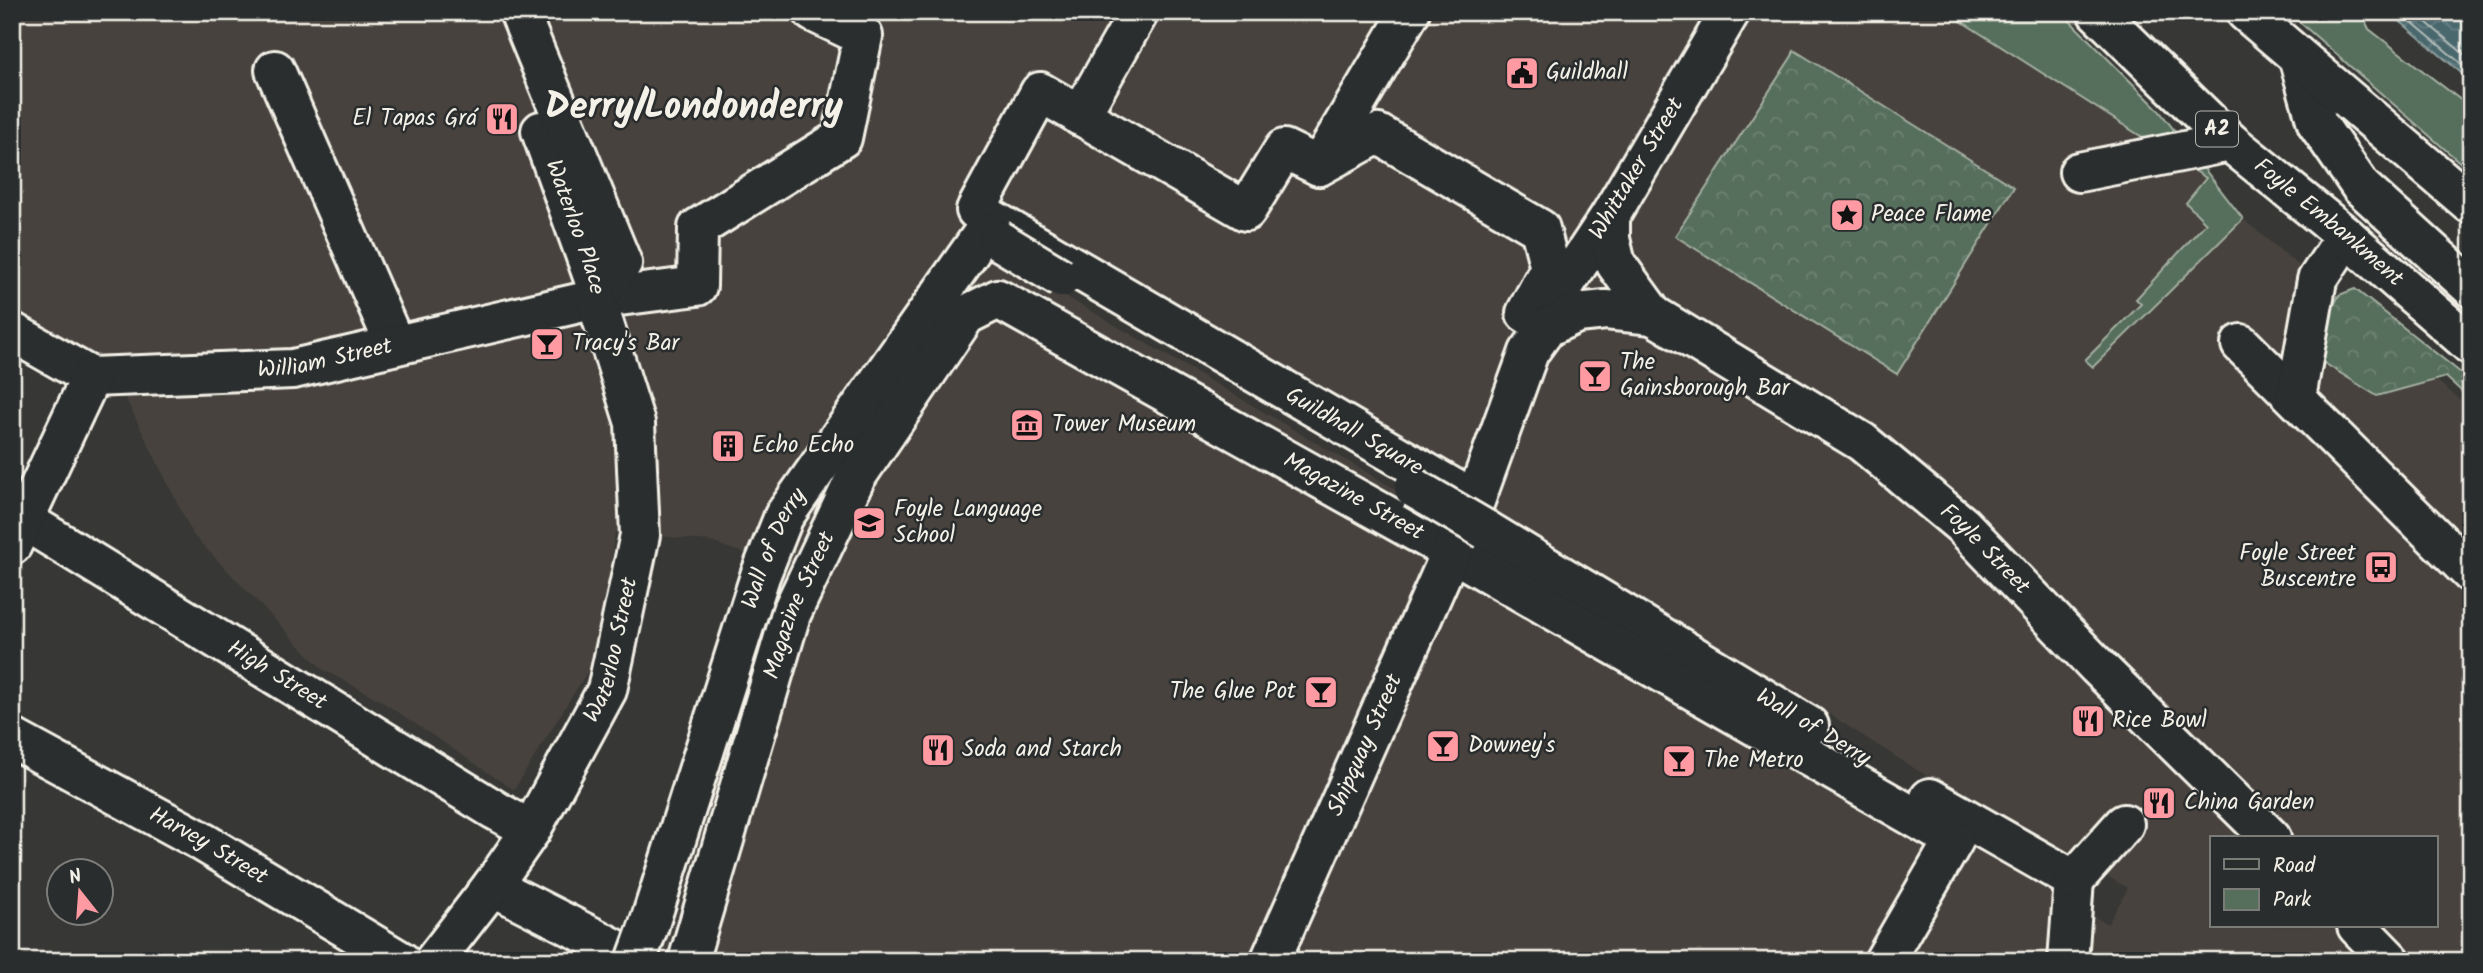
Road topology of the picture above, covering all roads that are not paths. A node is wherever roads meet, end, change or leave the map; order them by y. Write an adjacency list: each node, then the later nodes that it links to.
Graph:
1 (499, 12): 20 (main road, Waterloo Place)
2 (519, 12): 20 (main road, Waterloo Place)
3 (813, 12): 20 (main road, Waterloo Place)
4 (1139, 12): 11 (main road)
5 (1410, 12): 13 (main road)
6 (1730, 12): 16 (main road, Whittaker Street)
7 (2097, 12): 12 (main road, Foyle Embankment / A2)
8 (2246, 12): 9 (main road)
9 (2300, 60): 15 (main road); 19 (main road)
10 (275, 70): 25 (main road)
11 (1080, 116): 13 (main road, Guildhall Square); 29 (main road, Guildhall Square)
12 (2230, 142): 14 (main road); 17 (main road, Foyle Embankment / A2)
13 (1319, 166): 22 (main road)
14 (2079, 172)
15 (2471, 204)
16 (1610, 216): 21 (main road, Foyle Street); 22 (main road, Whittaker Street)
17 (2346, 236): 26 (main road, Foyle Embankment / A2); 28 (main road)
18 (1004, 270): 29 (main road, Magazine Street); 29 (main road, bridge); 39 (main road, Wall of Derry, bridge); 42 (main road, Magazine Street)
19 (2471, 287)
20 (596, 299): 25 (main road, William Street); 34 (main road, Waterloo Street)
21 (1653, 315): 22 (main road, Foyle Street); 35 (main road, Foyle Street)
22 (1547, 327): 29 (main road)
23 (12, 332): 27 (main road)
24 (2241, 344): 28 (main road)
25 (395, 345): 27 (main road, William Street)
26 (2471, 345)
27 (90, 377): 30 (main road)
28 (2296, 398): 31 (main road)
29 (1469, 528): 36 (main road, Wall of Derry); 43 (main road, Shipquay Street); 44 (main road)
30 (17, 532): 34 (main road, High Street)
31 (2471, 573)
32 (12, 738): 40 (main road, Harvey Street)
33 (2124, 824): 36 (main road)
34 (531, 830): 37 (main road, Waterloo Street)
35 (2269, 836)
36 (2074, 880): 45 (main road)
37 (492, 886): 39 (main road); 41 (main road, Waterloo Street)
38 (2359, 928): 46 (main road)
39 (624, 954)
40 (401, 961)
41 (435, 961)
42 (688, 961)
43 (1270, 961)
44 (1884, 961)
45 (2068, 961)
46 (2391, 961)

